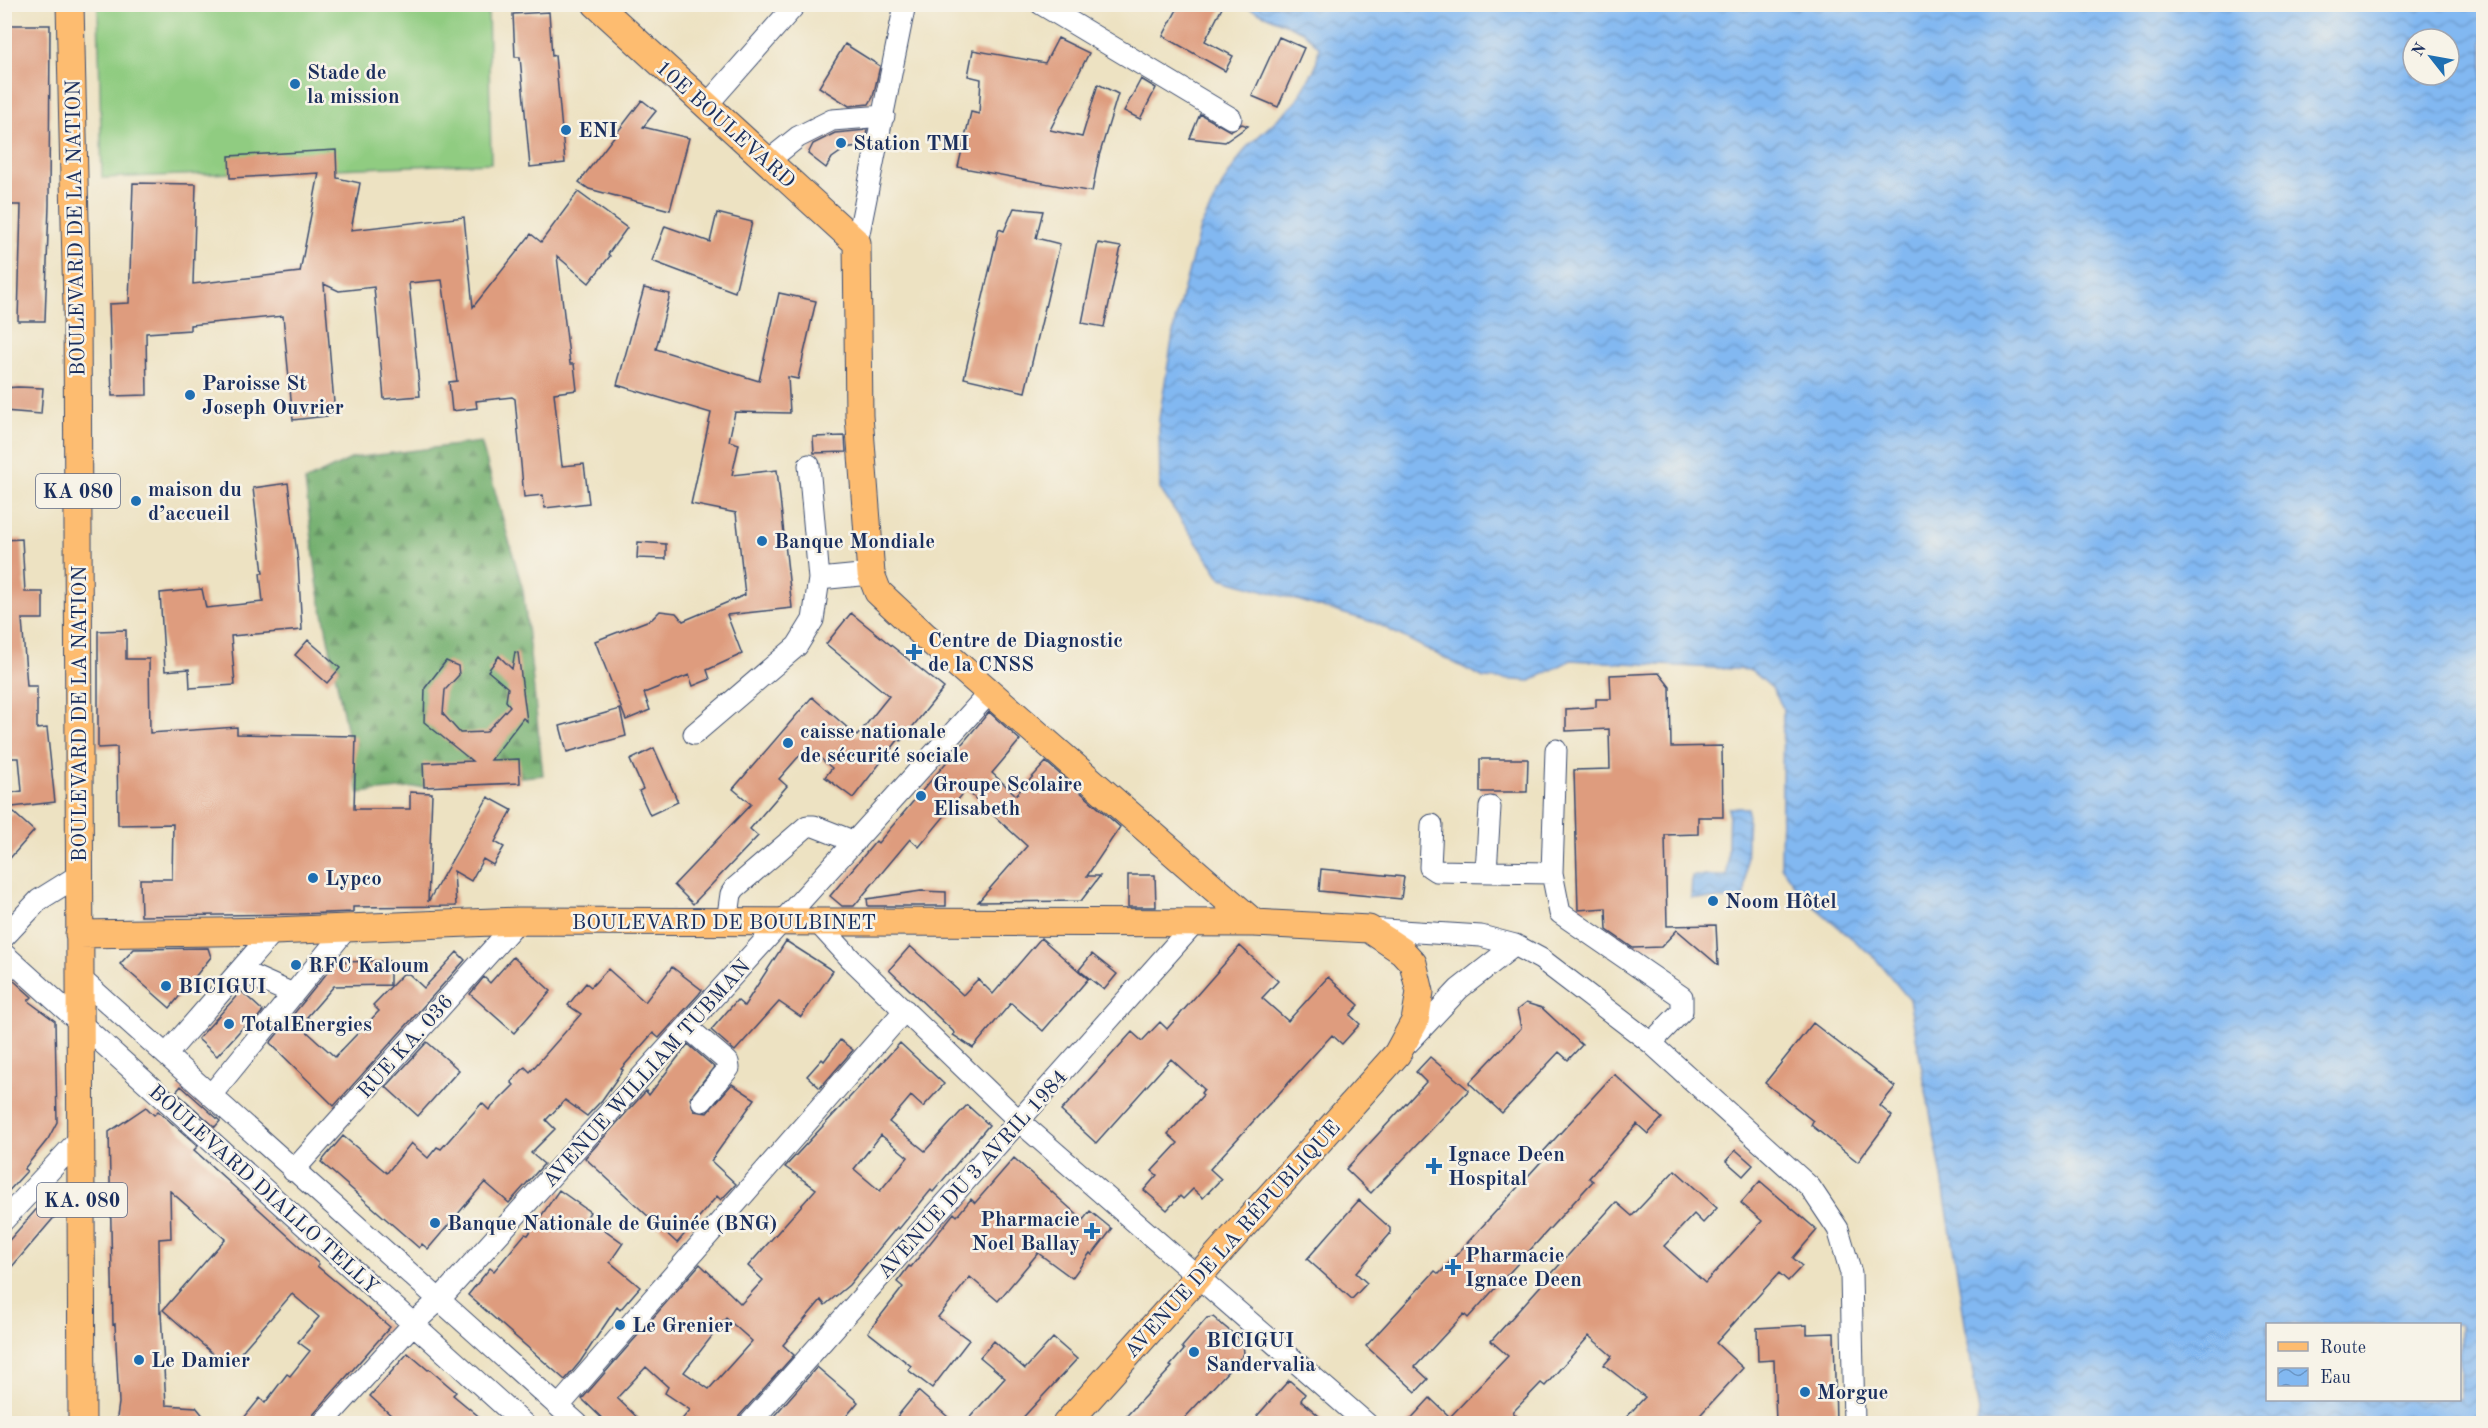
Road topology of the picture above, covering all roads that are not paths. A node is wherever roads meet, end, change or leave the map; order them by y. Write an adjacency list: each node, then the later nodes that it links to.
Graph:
1 (70, 4): 22 (main road, BOULEVARD DE LA NATION / KA 080)
2 (596, 4): 6 (main road, 10E BOULEVARD)
3 (796, 4): 6 (street)
4 (905, 4): 7 (street)
5 (1041, 4): 8 (street)
6 (706, 106): 9 (main road, 10E BOULEVARD)
7 (884, 116): 9 (street); 10 (street)
8 (1231, 118)
9 (768, 161): 10 (main road, 10E BOULEVARD)
10 (857, 243): 12 (main road)
11 (809, 465): 13 (street)
12 (871, 574): 13 (street); 14 (main road)
13 (819, 579): 15 (street)
14 (990, 692): 19 (street, AVENUE WILLIAM TUBMAN); 27 (main road)
15 (694, 734)
16 (1556, 750): 21 (street)
17 (1490, 807): 20 (street)
18 (1432, 825): 20 (street)
19 (855, 842): 24 (street); 25 (street, AVENUE WILLIAM TUBMAN)
20 (1486, 872): 21 (street)
21 (1552, 873): 42 (street)
22 (79, 875): 32 (main road, BOULEVARD DE LA NATION / KA 080); 33 (street)
23 (518, 921): 24 (main road, BOULEVARD DE BOULBINET); 29 (main road, BOULEVARD DE BOULBINET); 49 (street, RUE KA. 036)
24 (727, 922): 25 (main road, BOULEVARD DE BOULBINET)
25 (782, 923): 26 (main road, BOULEVARD DE BOULBINET); 41 (street, AVENUE WILLIAM TUBMAN)
26 (818, 923): 28 (main road, BOULEVARD DE BOULBINET); 39 (street)
27 (1254, 923): 28 (main road, BOULEVARD DE BOULBINET); 30 (main road, BOULEVARD DE BOULBINET)
28 (1194, 924): 47 (street, AVENUE DU 3 AVRIL 1984)
29 (347, 928): 31 (main road, BOULEVARD DE BOULBINET); 38 (street)
30 (1369, 929): 34 (street); 43 (main road, AVENUE DE LA RÉPUBLIQUE)
31 (274, 931): 32 (main road, BOULEVARD DE BOULBINET); 36 (street)
32 (79, 934): 37 (main road, BOULEVARD DE LA NATION / KA 080)
33 (4, 937)
34 (1515, 945): 42 (street); 43 (street, AVENUE DE LA RÉPUBLIQUE)
35 (4, 954): 40 (street, BOULEVARD DIALLO TELLY)
36 (241, 971): 38 (street); 44 (street)
37 (79, 977): 40 (main road, BOULEVARD DE LA NATION / KA. 080); 44 (street, BOULEVARD DIALLO TELLY)
38 (293, 994): 45 (street)
39 (905, 1010): 47 (street); 54 (street)
40 (80, 1020): 48 (main road, BOULEVARD DE LA NATION / KA. 080); 53 (street, BOULEVARD DIALLO TELLY)
41 (687, 1027): 46 (street); 52 (street, AVENUE WILLIAM TUBMAN)
42 (1651, 1043): 62 (street)
43 (1397, 1054): 51 (main road, AVENUE DE LA RÉPUBLIQUE)
44 (166, 1055): 45 (street, BOULEVARD DIALLO TELLY)
45 (211, 1095): 49 (street, BOULEVARD DIALLO TELLY)
46 (702, 1101)
47 (1019, 1121): 51 (street); 59 (street, AVENUE DU 3 AVRIL 1984)
48 (82, 1136): 50 (street); 55 (main road, BOULEVARD DE LA NATION / KA. 080)
49 (293, 1170): 52 (street, BOULEVARD DIALLO TELLY)
50 (4, 1220)
51 (1196, 1277): 60 (main road, AVENUE DE LA RÉPUBLIQUE); 61 (street)
52 (440, 1299): 53 (street, AVENUE WILLIAM TUBMAN); 54 (street, BOULEVARD DIALLO TELLY)
53 (413, 1324): 56 (street, AVENUE WILLIAM TUBMAN); 57 (street, BOULEVARD DIALLO TELLY)
54 (559, 1406): 58 (street, BOULEVARD DIALLO TELLY)
55 (82, 1424)
56 (322, 1424)
57 (524, 1424)
58 (578, 1424)
59 (749, 1424)
60 (1066, 1424)
61 (1368, 1424)
62 (1854, 1424)

